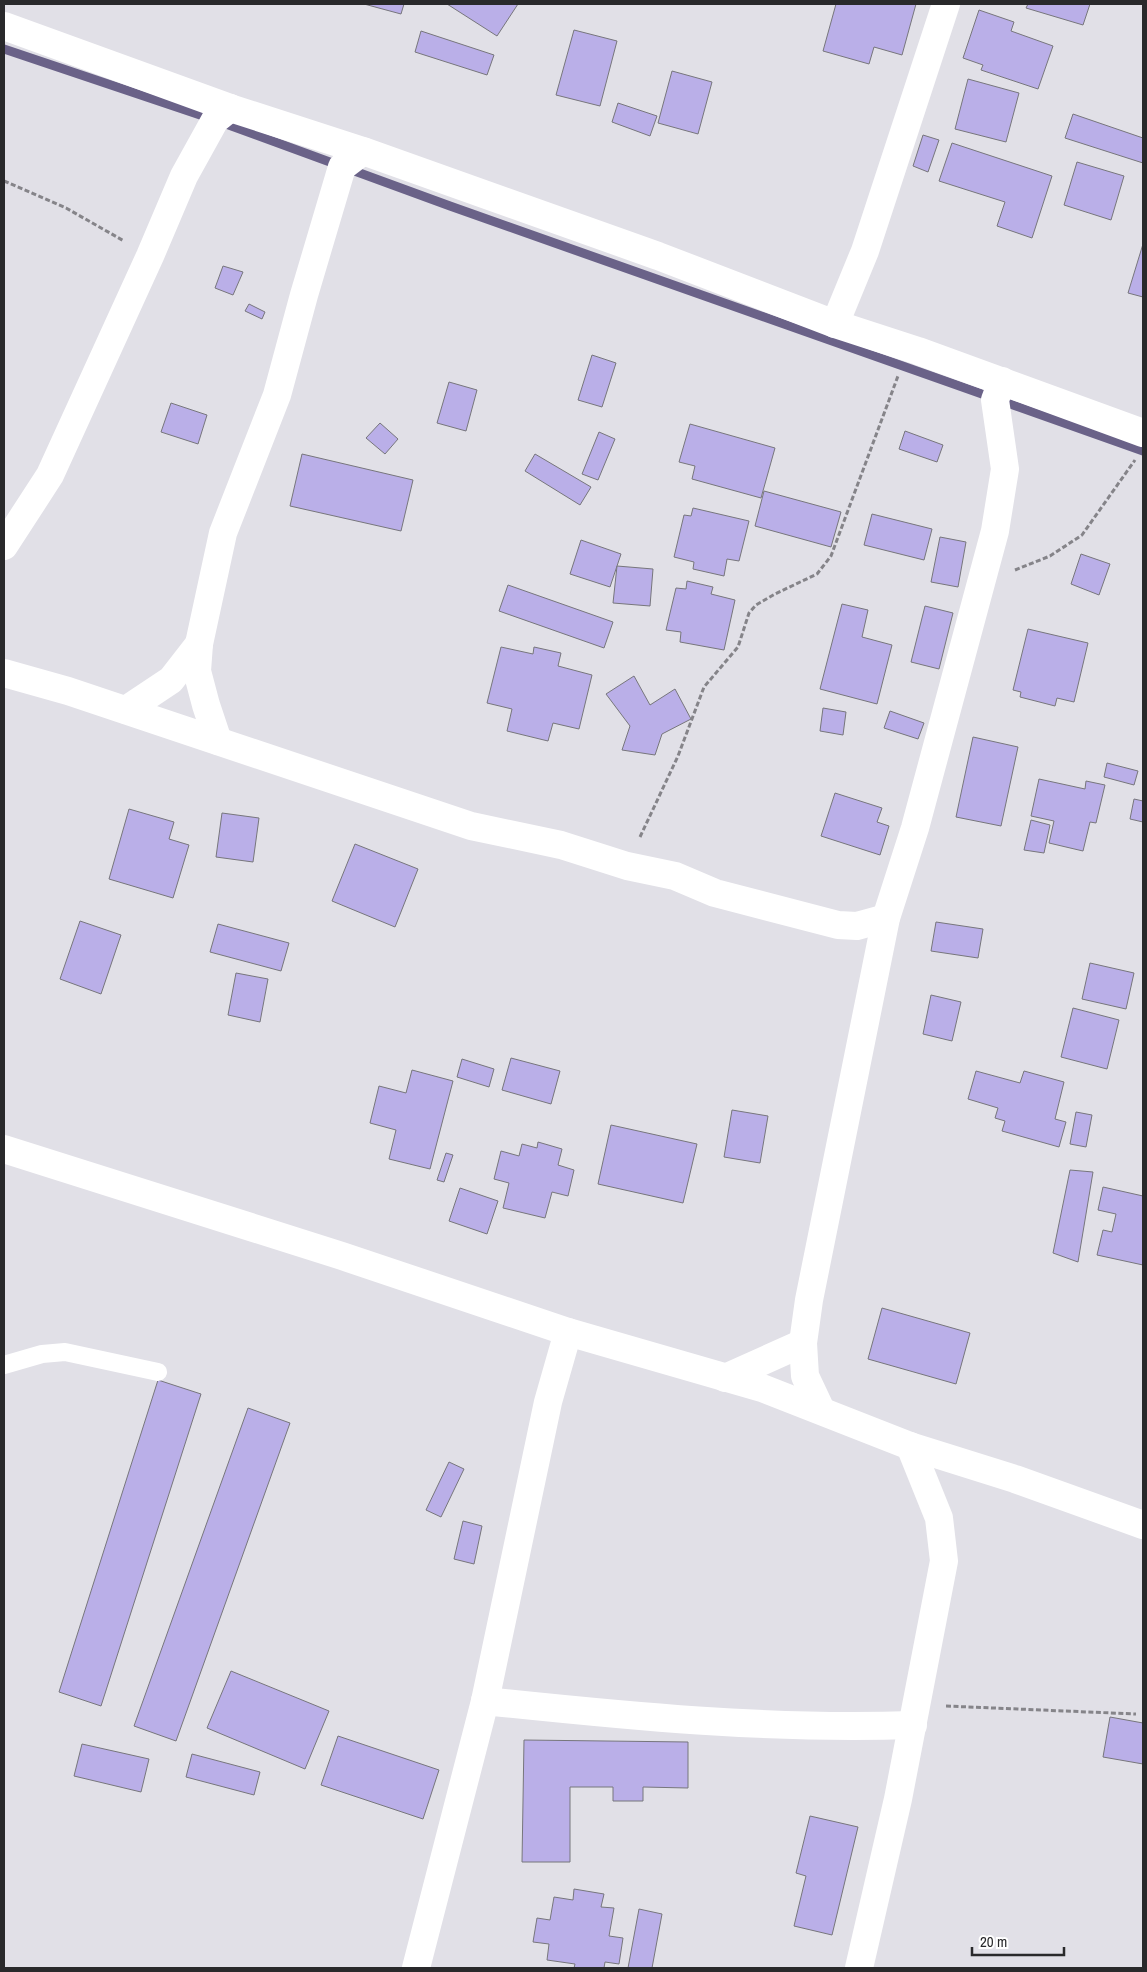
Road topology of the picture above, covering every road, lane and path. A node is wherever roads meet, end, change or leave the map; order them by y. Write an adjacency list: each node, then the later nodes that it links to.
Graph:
1 (946, 4): 7 (street)
2 (4, 26): 3 (street)
3 (230, 108): 4 (street); 6 (street)
4 (364, 150): 7 (street); 13 (street)
5 (4, 181): 6 (path)
6 (150, 256): 11 (street)
7 (835, 324): 8 (street)
8 (918, 351): 9 (street); 17 (path)
9 (1002, 381): 10 (street); 12 (street)
10 (1140, 446): 12 (path)
11 (4, 546)
12 (982, 583): 18 (street)
13 (198, 644): 15 (street); 16 (street)
14 (4, 673): 15 (street)
15 (126, 710): 16 (street)
16 (218, 741): 17 (street)
17 (627, 866): 18 (street)
18 (886, 918): 21 (street)
19 (4, 1149): 20 (street)
20 (568, 1332): 24 (street); 28 (street)
21 (803, 1343): 24 (street); 25 (street)
22 (4, 1365): 23 (lane)
23 (158, 1372)
24 (725, 1378): 25 (street)
25 (820, 1410): 26 (street)
26 (910, 1446): 27 (street); 29 (street)
27 (1142, 1525)
28 (485, 1701): 29 (street); 31 (street)
29 (914, 1714): 30 (path); 32 (street)
30 (1136, 1714)
31 (416, 1968)
32 (859, 1968)

